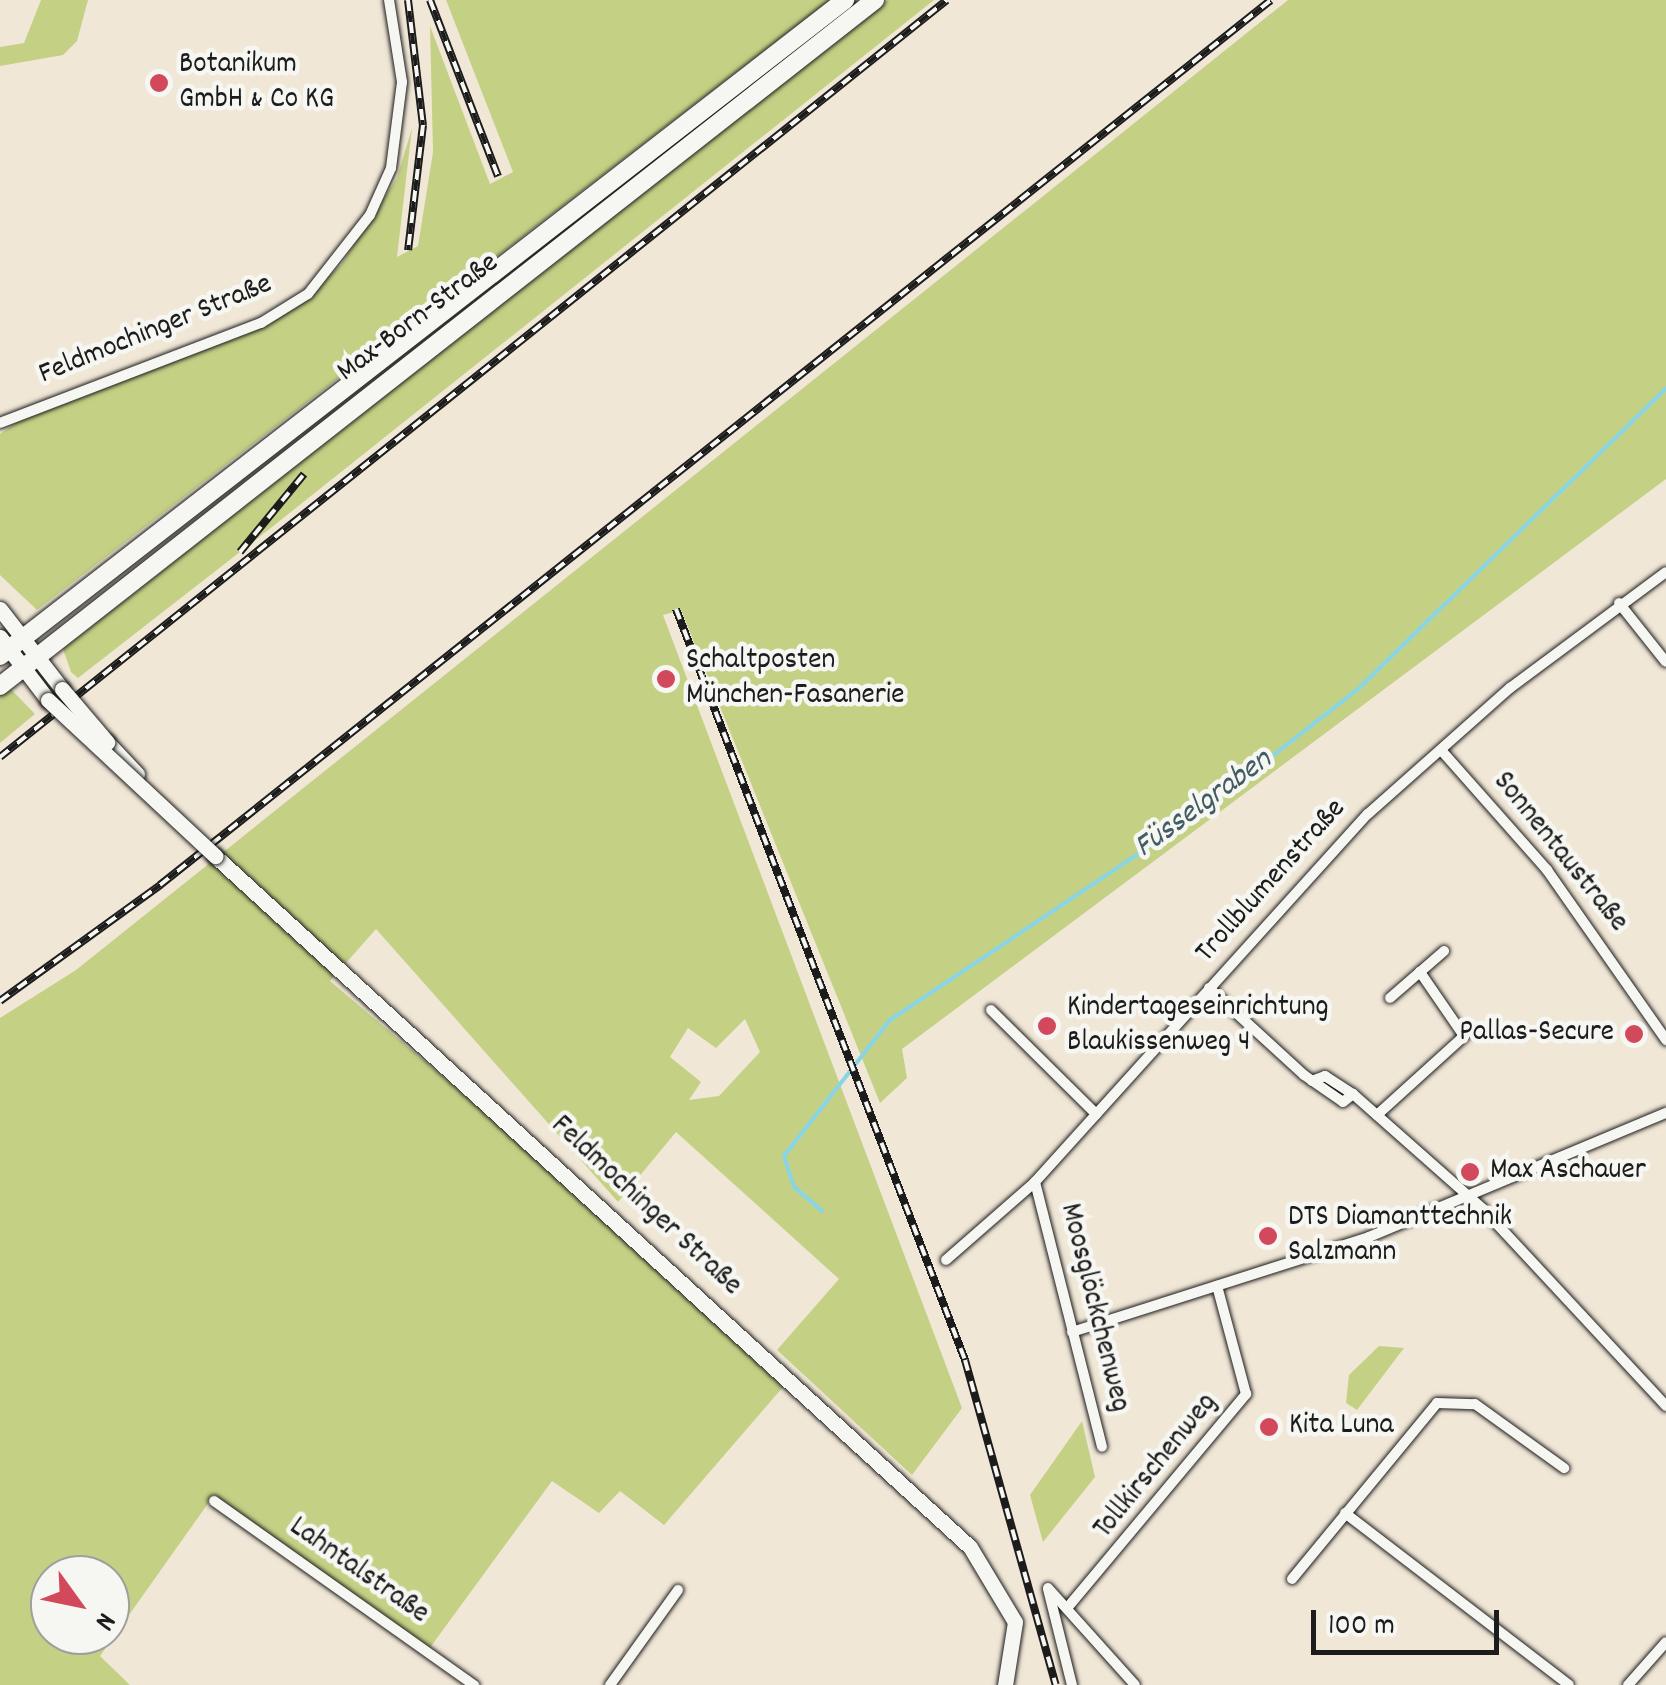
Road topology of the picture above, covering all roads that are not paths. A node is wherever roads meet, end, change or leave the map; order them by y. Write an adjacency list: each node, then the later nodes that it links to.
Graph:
1 (389, 0): 4 (street, Feldmochinger Straße)
2 (845, 0): 8 (main road, Max-Born-Straße)
3 (875, 0): 9 (main road, Max-Born-Straße)
4 (0, 423)
5 (1666, 572): 6 (street, Trollblumenstraße)
6 (1619, 603): 10 (street); 12 (street, Trollblumenstraße)
7 (0, 608): 8 (main road, Feldmochinger Straße)
8 (8, 645): 9 (main road, Feldmochinger Straße)
9 (30, 662): 11 (main road, Max-Born-Straße); 13 (main road, Feldmochinger Straße, bridge); 13 (main road, Feldmochinger Straße, bridge)
10 (1666, 662)
11 (0, 686)
12 (1441, 750): 16 (street, Trollblumenstraße); 19 (street, Sonnentaustraße)
13 (165, 808): 39 (main road, Feldmochinger Straße, bridge)
14 (1444, 952): 15 (street)
15 (1420, 972): 17 (street); 22 (street)
16 (1209, 988): 21 (street, Trollblumenstraße); 22 (street)
17 (1390, 998)
18 (991, 1010): 21 (street)
19 (1666, 1040)
20 (1666, 1112): 24 (street)
21 (1096, 1114): 23 (street, Trollblumenstraße)
22 (1377, 1115): 24 (street)
23 (1035, 1182): 25 (street, Trollblumenstraße); 27 (street, Moosglöckchenweg)
24 (1468, 1199): 26 (street); 28 (street)
25 (946, 1260)
26 (1217, 1286): 27 (street); 35 (street, Tollkirschenweg)
27 (1072, 1332): 29 (street, Moosglöckchenweg)
28 (1666, 1406)
29 (1102, 1447)
30 (1564, 1468): 32 (street)
31 (214, 1500): 37 (street, Lahntalstraße)
32 (1345, 1513): 33 (street); 42 (street)
33 (1292, 1579)
34 (678, 1590): 38 (street)
35 (1068, 1607): 40 (street); 41 (street)
36 (1666, 1642): 43 (street)
37 (474, 1685)
38 (610, 1685)
39 (1005, 1685)
40 (1072, 1685)
41 (1134, 1685)
42 (1569, 1685)
43 (1628, 1685)

